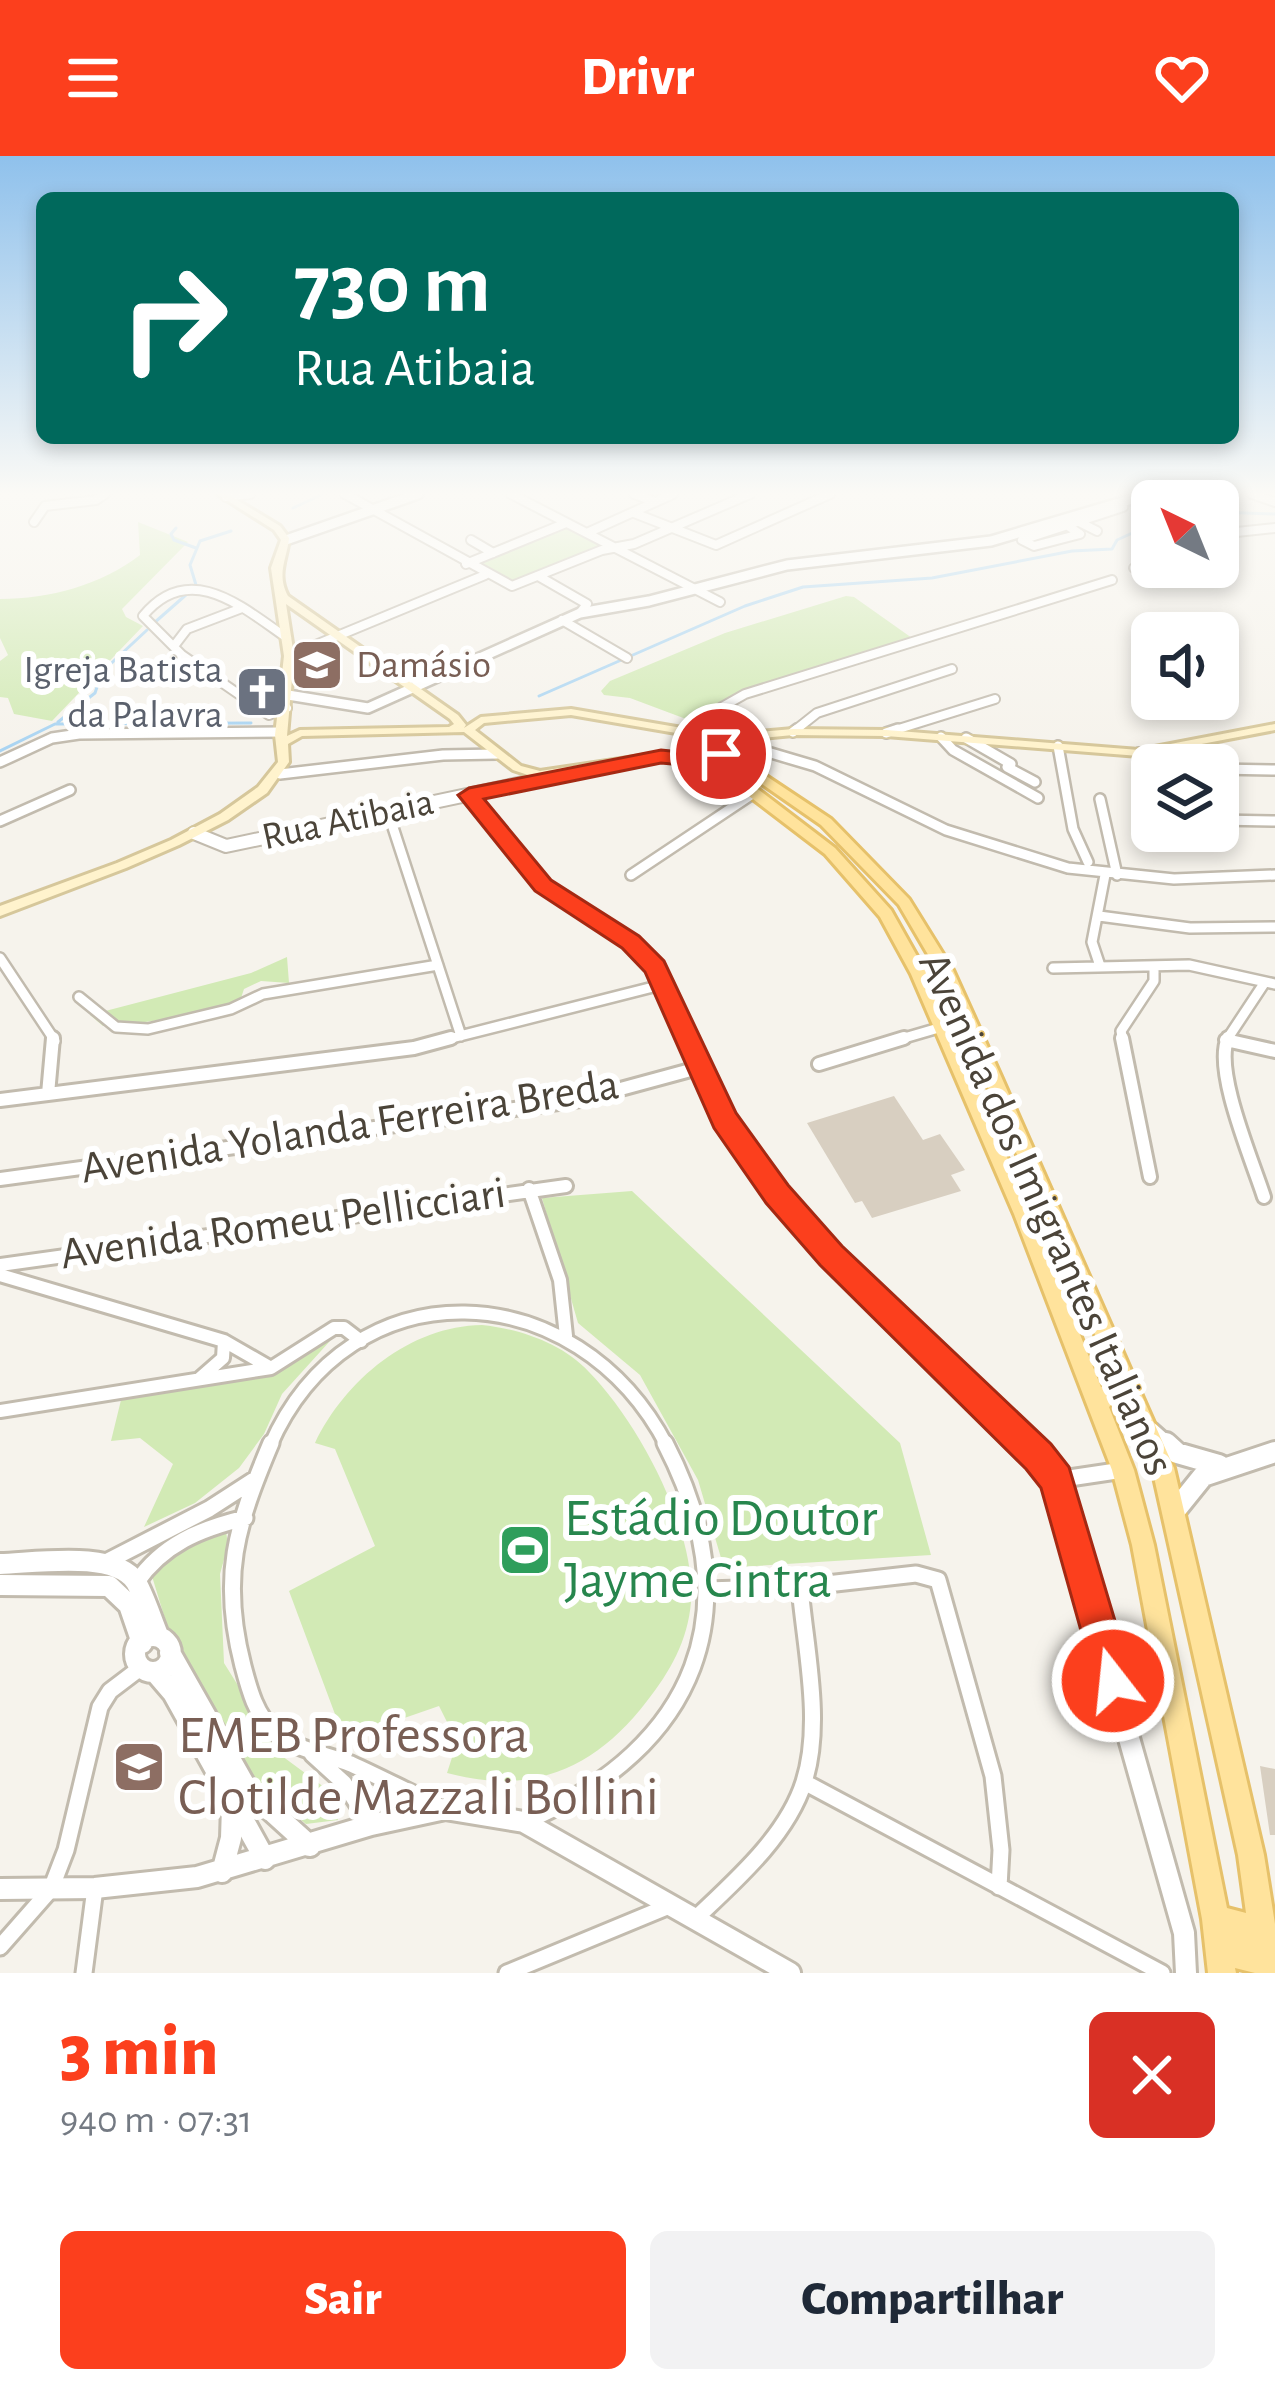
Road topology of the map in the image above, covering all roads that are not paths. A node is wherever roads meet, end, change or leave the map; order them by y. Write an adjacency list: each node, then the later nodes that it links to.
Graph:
1 (278, 579): 9 (main road)
2 (476, 579): 17 (street)
3 (494, 579): 4 (street)
4 (534, 579)
5 (543, 579): 15 (street)
6 (675, 579): 10 (street)
7 (737, 579): 10 (street)
8 (1112, 580): 38 (street)
9 (278, 586): 13 (main road); 14 (main road)
10 (697, 590): 11 (street); 15 (street)
11 (720, 602)
12 (243, 608): 18 (street); 19 (street); 19 (street)
13 (280, 608): 14 (main road); 18 (main road)
14 (298, 608): 17 (main road)
15 (580, 613): 16 (street)
16 (562, 620): 21 (street); 23 (street)
17 (337, 636): 20 (street); 23 (main road)
18 (287, 638): 20 (main road)
19 (174, 646): 25 (street)
20 (289, 656): 29 (main road)
21 (627, 658)
22 (952, 669): 33 (street)
23 (413, 689): 26 (main road); 29 (street)
24 (995, 699): 28 (street)
25 (251, 704): 29 (street); 29 (street)
26 (441, 708): 27 (main road); 31 (main road)
27 (494, 718): 32 (main road, Avenida dos Imigrantes Italianos); 38 (main road, Avenida dos Imigrantes Italianos)
28 (937, 718): 34 (street); 35 (street)
29 (285, 721): 31 (main road); 48 (street); 53 (main road)
30 (1275, 727): 40 (main road, Rua Atibaia)
31 (452, 730): 32 (main road)
32 (468, 730): 44 (main road)
33 (788, 732): 34 (main road, Rua Atibaia); 38 (main road, Rua Atibaia); 39 (main road, Rua Atibaia)
34 (886, 734): 35 (main road, Rua Atibaia)
35 (924, 735): 36 (main road, Rua Atibaia)
36 (941, 737): 37 (main road, Rua Atibaia); 50 (street)
37 (966, 738): 41 (main road, Rua Atibaia); 50 (street)
38 (714, 740): 39 (main road, Rua Atibaia); 47 (main road, Rua Atibaia); 49 (main road, Avenida dos Imigrantes Italianos)
39 (748, 743): 42 (street); 46 (street)
40 (1200, 744)
41 (1058, 746): 43 (main road, Rua Atibaia); 68 (street)
42 (766, 750): 46 (street); 49 (street)
43 (1131, 752)
44 (500, 756): 53 (street); 54 (main road); 57 (street)
45 (1023, 756): 50 (street)
46 (791, 757): 71 (street)
47 (691, 761): 54 (main road, Rua Atibaia); 58 (main road, Avenida dos Imigrantes Italianos)
48 (0, 762)
49 (746, 768): 69 (main road, Avenida dos Imigrantes Italianos)
50 (1006, 768): 55 (street); 60 (street)
51 (1239, 769): 52 (street)
52 (1275, 770)
53 (280, 774): 66 (main road)
54 (566, 774): 57 (street, Rua Atibaia)
55 (1035, 782)
56 (70, 790): 65 (street)
57 (491, 790): 59 (street, Rua Atibaia)
58 (754, 794): 67 (main road, Avenida dos Imigrantes Italianos); 70 (street)
59 (469, 795): 62 (street, Rua Atibaia); 83 (street)
60 (1038, 798)
61 (1100, 800): 71 (street)
62 (387, 809): 66 (street, Rua Atibaia); 77 (street)
63 (1239, 820): 64 (street)
64 (1275, 820)
65 (0, 821)
66 (194, 833): 73 (main road)
67 (842, 862): 69 (main road); 81 (main road, Avenida dos Imigrantes Italianos)
68 (1088, 862)
69 (872, 867): 84 (main road, Avenida dos Imigrantes Italianos)
70 (631, 875)
71 (1111, 875): 72 (street); 74 (street)
72 (1275, 875)
73 (3, 905)
74 (1099, 916): 75 (street); 79 (street)
75 (1275, 927)
76 (0, 958): 92 (street)
77 (438, 964): 85 (street); 87 (street)
78 (1154, 966): 79 (street); 82 (street); 94 (street)
79 (1100, 967): 80 (street)
80 (1053, 968)
81 (920, 974): 84 (main road); 86 (main road, Avenida dos Imigrantes Italianos)
82 (1270, 983): 88 (street)
83 (664, 984): 87 (street); 91 (street)
84 (951, 984): 100 (main road, Avenida dos Imigrantes Italianos)
85 (79, 997)
86 (942, 1027): 90 (street); 99 (main road, Avenida dos Imigrantes Italianos)
87 (461, 1036): 92 (street)
88 (1226, 1040): 89 (street); 98 (street)
89 (1275, 1051)
90 (819, 1064)
91 (698, 1068): 95 (street, Avenida Yolanda Ferreira Breda); 117 (street)
92 (47, 1094): 93 (street)
93 (0, 1100)
94 (1150, 1177)
95 (0, 1179)
96 (566, 1186): 97 (street, Avenida Romeu Pellicciari)
97 (529, 1189): 101 (street, Avenida Romeu Pellicciari); 105 (street)
98 (1264, 1197)
99 (1023, 1214): 100 (main road); 110 (main road, Avenida dos Imigrantes Italianos)
100 (1052, 1214): 112 (main road, Avenida dos Imigrantes Italianos)
101 (53, 1256): 102 (street, Avenida Romeu Pellicciari); 104 (street)
102 (0, 1265)
103 (0, 1275): 104 (street)
104 (49, 1291): 106 (street)
105 (566, 1336): 107 (street); 125 (street)
106 (224, 1341): 108 (street); 109 (street)
107 (361, 1341): 108 (street); 116 (street)
108 (271, 1368): 109 (street)
109 (196, 1382): 111 (street)
110 (1099, 1402): 112 (main road); 115 (main road, Avenida dos Imigrantes Italianos)
111 (0, 1411)
112 (1147, 1424): 114 (street); 118 (main road, Avenida dos Imigrantes Italianos)
113 (1275, 1452): 114 (street)
114 (1220, 1465): 118 (street)
115 (1123, 1470): 117 (street); 143 (main road, Avenida dos Imigrantes Italianos)
116 (257, 1478): 119 (street); 120 (street)
117 (1056, 1480): 152 (street)
118 (1174, 1512): 144 (main road, Avenida dos Imigrantes Italianos)
119 (245, 1518): 122 (street); 128 (street)
120 (107, 1562): 121 (street); 122 (street)
121 (0, 1564)
122 (136, 1583): 126 (street)
123 (0, 1585): 126 (street)
124 (800, 1587): 125 (street); 129 (street); 137 (street)
125 (706, 1590): 132 (street)
126 (157, 1644): 127 (street); 127 (street); 134 (street)
127 (147, 1670): 130 (street); 140 (street)
128 (305, 1748): 131 (street); 133 (street)
129 (804, 1782): 137 (street); 142 (street)
130 (232, 1801): 135 (street); 136 (street)
131 (445, 1809): 132 (street); 133 (street)
132 (524, 1822): 141 (street)
133 (371, 1825): 134 (street)
134 (310, 1846): 135 (street)
135 (265, 1859): 136 (street)
136 (222, 1872): 138 (street)
137 (999, 1887): 151 (street)
138 (95, 1888): 140 (street); 148 (street)
139 (0, 1889): 140 (street)
140 (51, 1889): 145 (street)
141 (669, 1906): 142 (street); 149 (street)
142 (694, 1919): 150 (street)
143 (1216, 1919): 144 (main road); 146 (main road, Avenida dos Imigrantes Italianos)
144 (1264, 1931): 147 (main road, Avenida dos Imigrantes Italianos)
145 (0, 1947)
146 (1221, 1962): 147 (main road)
147 (1269, 1967)
148 (84, 1973)
149 (507, 1973)
150 (790, 1973)
151 (1162, 1973)
152 (1186, 1973)

